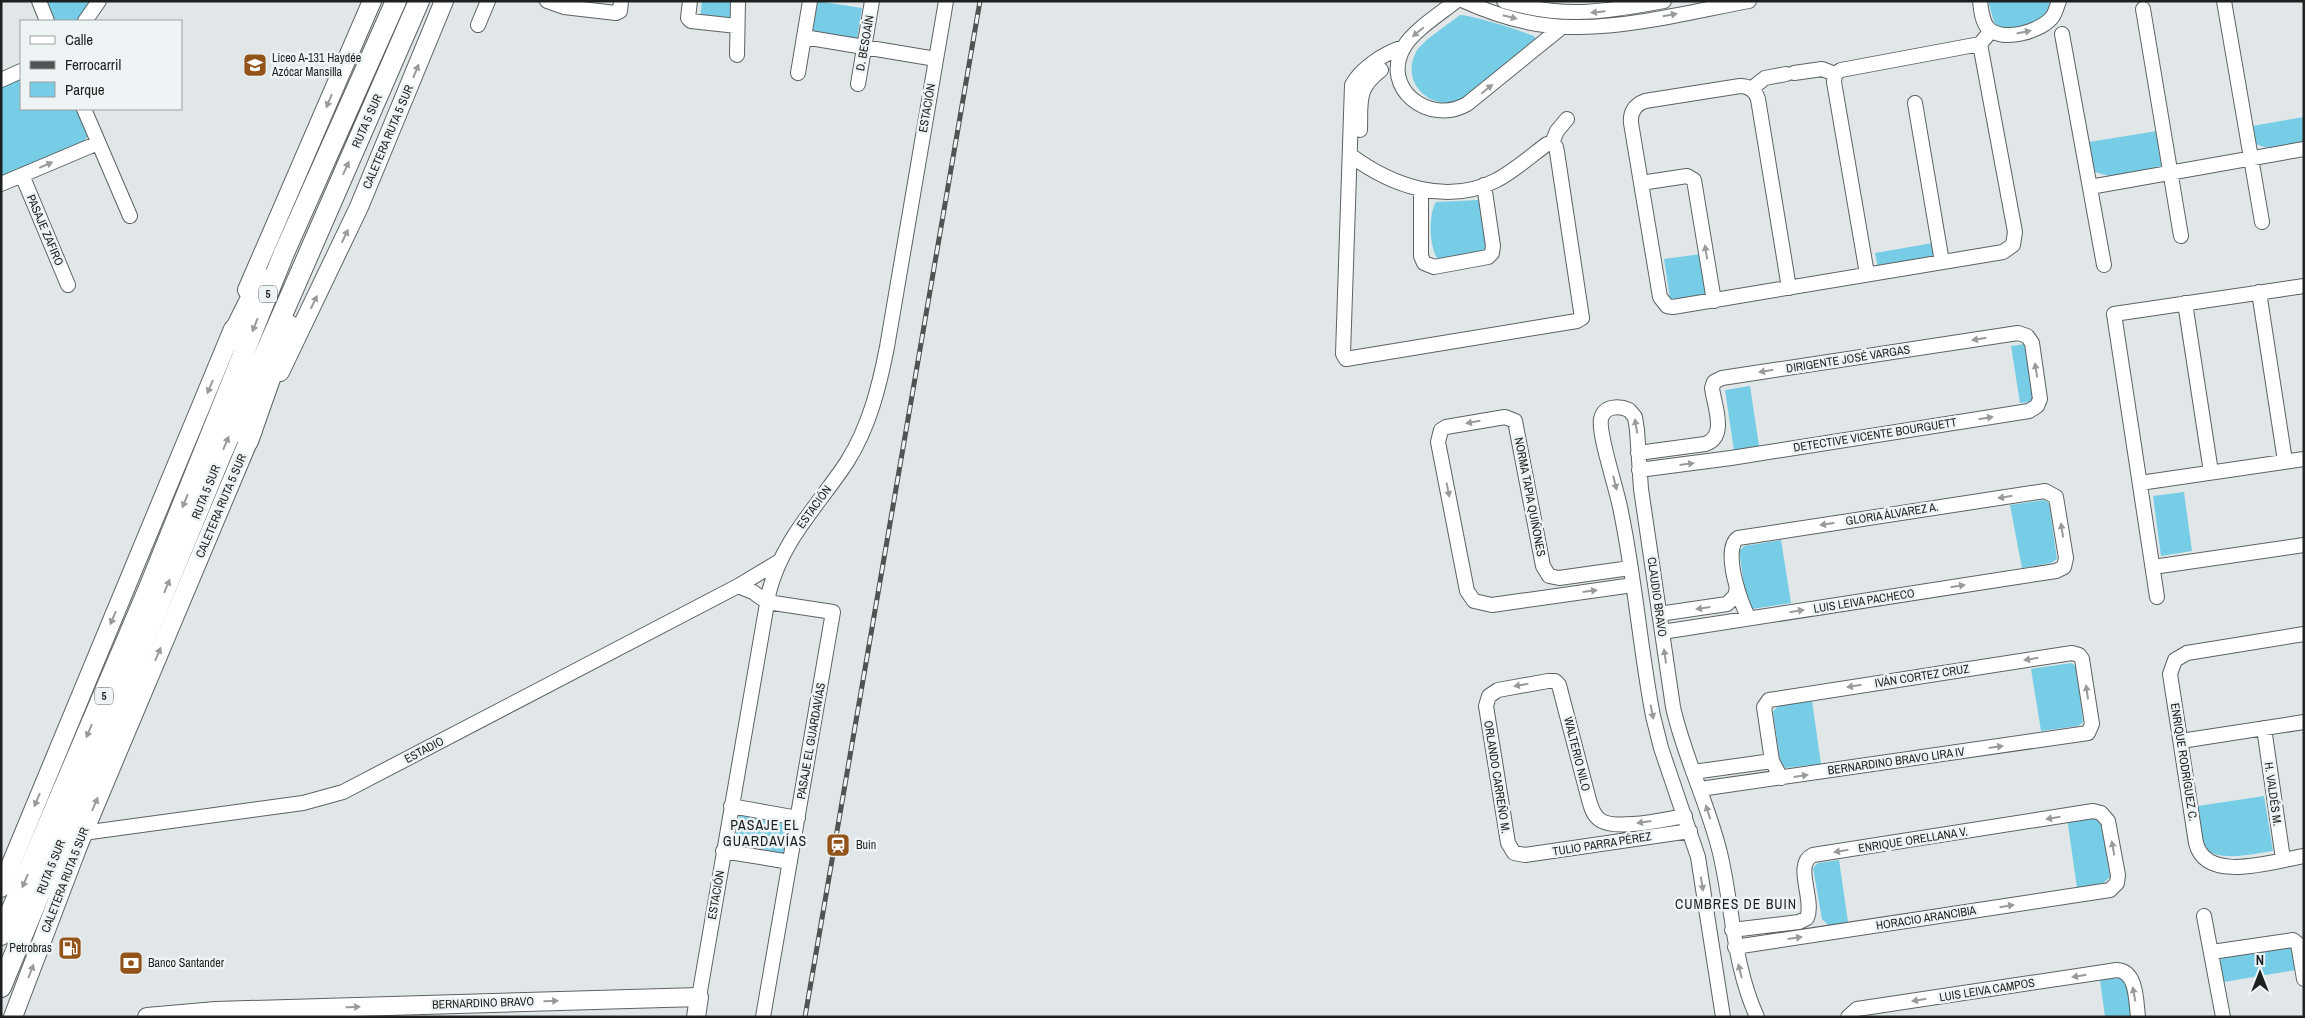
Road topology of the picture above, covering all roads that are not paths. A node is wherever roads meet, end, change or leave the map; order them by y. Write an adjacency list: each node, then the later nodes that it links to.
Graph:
1 (39, 1): 27 (street)
2 (100, 1): 28 (street)
3 (372, 1): 77 (main road, one-way to 77)
4 (396, 1): 50 (highway, RUTA 5 SUR / 5)
5 (419, 1): 65 (highway, RUTA 5 SUR / 5, one-way to 5)
6 (444, 1): 79 (main road, CALETERA RUTA 5 SUR, one-way to 6)
7 (488, 1): 30 (street)
8 (547, 1): 23 (street)
9 (621, 1): 23 (street)
10 (690, 1): 31 (street)
11 (738, 1): 31 (street)
12 (810, 1): 35 (street)
13 (872, 1): 37 (street, D. BESOAÍN)
14 (946, 1): 40 (street, ESTACIÓN)
15 (1456, 1): 38 (street, one-way to 38)
16 (1464, 1): 32 (street, one-way to 32)
17 (1504, 1): 24 (street)
18 (1664, 1): 25 (street)
19 (1749, 1): 29 (street, one-way to 19)
20 (1980, 1): 33 (street)
21 (2059, 1): 33 (street, one-way to 21)
22 (2224, 1): 55 (street)
23 (565, 4)
24 (1574, 7): 25 (street, one-way to 24)
25 (1632, 7): 29 (street)
26 (2143, 9): 56 (street)
27 (47, 20)
28 (86, 20)
29 (1636, 21): 32 (street)
30 (478, 25)
31 (737, 26): 39 (street)
32 (1562, 27): 38 (street, one-way to 32)
33 (1991, 30): 36 (street)
34 (2062, 34): 61 (street)
35 (804, 37): 37 (street); 42 (street)
36 (1980, 44): 43 (street); 67 (street)
37 (864, 47): 40 (street); 45 (street, D. BESOAÍN)
38 (1401, 54): 54 (street)
39 (736, 55)
40 (936, 59): 90 (street, ESTACIÓN)
41 (20, 71): 44 (street)
42 (798, 73)
43 (1835, 74): 46 (street); 69 (street)
44 (1, 80)
45 (858, 84)
46 (1751, 89): 58 (street); 72 (street)
47 (1915, 103): 67 (street)
48 (84, 110): 51 (street)
49 (1567, 119): 52 (street)
50 (337, 135): 77 (highway); 137 (highway, RUTA 5 SUR / 5, one-way to 137)
51 (98, 143): 57 (street, one-way to 51); 63 (street)
52 (1552, 143): 54 (street); 60 (street)
53 (2304, 149): 55 (street)
54 (1354, 158): 62 (street)
55 (2251, 158): 56 (street); 64 (street)
56 (2170, 173): 61 (street); 66 (street)
57 (22, 176): 59 (street); 70 (street, PASAJE ZAFIRO)
58 (1641, 183): 74 (street); 74 (street, one-way to 58)
59 (1, 184)
60 (1484, 185): 62 (street); 62 (street)
61 (2090, 187): 68 (street)
62 (1421, 190)
63 (130, 216)
64 (2262, 222)
65 (319, 228): 79 (highway); 142 (highway, RUTA 5 SUR / 5, one-way to 65)
66 (2181, 236)
67 (1942, 262): 69 (street)
68 (2104, 265)
69 (1867, 274): 72 (street)
70 (68, 285)
71 (2304, 286): 73 (street)
72 (1789, 288): 74 (street)
73 (2259, 292): 75 (street); 83 (street)
74 (1714, 301)
75 (2186, 303): 85 (street); 86 (street)
76 (2026, 336): 78 (street, DIRIGENTE JOSÉ VARGAS, one-way to 78); 81 (street, DETECTIVE VICENTE BOURGUETT, one-way to 76)
77 (229, 342): 126 (main road, one-way to 126)
78 (1716, 432): 80 (street); 81 (street, DIRIGENTE JOSÉ VARGAS)
79 (248, 441): 123 (main road, CALETERA RUTA 5 SUR, one-way to 79)
80 (1638, 453): 84 (street, CLAUDIO BRAVO); 88 (street, CLAUDIO BRAVO, one-way to 88)
81 (1731, 458): 84 (street, DETECTIVE VICENTE BOURGUETT, one-way to 81)
82 (2304, 459): 83 (street)
83 (2285, 461): 85 (street)
84 (1639, 470): 87 (street, CLAUDIO BRAVO)
85 (2211, 472): 86 (street)
86 (2140, 483): 92 (street)
87 (1643, 509): 88 (street); 102 (street, CLAUDIO BRAVO)
88 (1622, 512): 93 (street, CLAUDIO BRAVO)
89 (2304, 545): 92 (street)
90 (778, 562): 96 (street, ESTADIO); 101 (street, ESTACIÓN)
91 (2064, 567): 97 (street, GLORIA ÁLVAREZ A., one-way to 97); 103 (street, LUIS LEIVA PACHECO, one-way to 91)
92 (2152, 567): 99 (street)
93 (1630, 568): 94 (street); 95 (street, CLAUDIO BRAVO)
94 (1552, 576): 98 (street, NORMA TAPIA QUIÑONES); 100 (street, NORMA TAPIA QUIÑONES); 100 (street, NORMA TAPIA QUIÑONES, one-way to 100)
95 (1633, 585): 98 (street, one-way to 95); 107 (street, CLAUDIO BRAVO)
96 (738, 586): 101 (street); 123 (street, ESTADIO)
97 (1737, 587): 102 (street, one-way to 102); 103 (street)
98 (1557, 595): 100 (street)
99 (2157, 597)
100 (1536, 598)
101 (767, 602): 117 (street, ESTACIÓN); 120 (street, PASAJE EL GUARDAVÍAS)
102 (1659, 614): 104 (street, CLAUDIO BRAVO)
103 (1749, 618): 104 (street, LUIS LEIVA PACHECO)
104 (1662, 632): 106 (street, CLAUDIO BRAVO, one-way to 104)
105 (2304, 634): 112 (street, ENRIQUE RODRÍGUEZ C.)
106 (1670, 686): 107 (street); 114 (street, CLAUDIO BRAVO)
107 (1648, 689): 119 (street, CLAUDIO BRAVO, one-way to 119)
108 (1487, 698): 121 (street, WALTERIO NILO, one-way to 108); 129 (street, ORLANDO CARREÑO M.)
109 (2304, 722): 110 (street)
110 (2264, 728): 112 (street); 131 (street, H. VALDÉS M.)
111 (2090, 730): 113 (street, IVÁN CORTEZ CRUZ, one-way to 113); 115 (street, BERNARDINO BRAVO LIRA IV, one-way to 111)
112 (2181, 741): 131 (street, ENRIQUE RODRÍGUEZ C.)
113 (1772, 761): 114 (street); 115 (street)
114 (1693, 772): 116 (street, CLAUDIO BRAVO)
115 (1781, 778): 116 (street, BERNARDINO BRAVO LIRA IV)
116 (1700, 789): 124 (street, CLAUDIO BRAVO, one-way to 116)
117 (731, 806): 120 (street); 128 (street, ESTACIÓN)
118 (2101, 813): 135 (street, ENRIQUE ORELLANA V., one-way to 135); 138 (street, HORACIO ARANCIBIA, one-way to 118)
119 (1685, 816): 121 (street, one-way to 121); 122 (street, CLAUDIO BRAVO)
120 (798, 818): 132 (street, PASAJE EL GUARDAVÍAS)
121 (1602, 822): 125 (street)
122 (1690, 831): 125 (street, TULIO PARRA PÉREZ); 127 (street, CLAUDIO BRAVO)
123 (83, 833): 145 (main road, CALETERA RUTA 5 SUR, one-way to 123)
124 (1717, 842): 127 (street); 136 (street, CLAUDIO BRAVO)
125 (1598, 844): 129 (street, TULIO PARRA PÉREZ)
126 (9, 847): 133 (main road)
127 (1696, 850): 149 (street, CLAUDIO BRAVO, one-way to 149)
128 (724, 851): 132 (street); 143 (street, ESTACIÓN)
129 (1514, 853)
130 (2304, 856): 131 (street)
131 (2283, 859)
132 (790, 862): 148 (street, PASAJE EL GUARDAVÍAS)
133 (1, 888)
134 (2204, 916): 140 (street)
135 (1807, 918): 136 (street); 138 (street)
136 (1732, 930): 139 (street, CLAUDIO BRAVO)
137 (1, 935)
138 (1820, 935): 139 (street, HORACIO ARANCIBIA, one-way to 138)
139 (1735, 947): 150 (street, CLAUDIO BRAVO, one-way to 139)
140 (2212, 952): 141 (street); 152 (street)
141 (2304, 979)
142 (1, 987)
143 (699, 997): 146 (main road, BERNARDINO BRAVO, one-way to 143); 147 (main road, ESTACIÓN)
144 (1849, 1016): 151 (street, LUIS LEIVA CAMPOS, one-way to 144)
145 (13, 1017)
146 (147, 1017)
147 (696, 1017)
148 (763, 1017)
149 (1723, 1017)
150 (1757, 1017)
151 (2138, 1017)
152 (2223, 1017)

